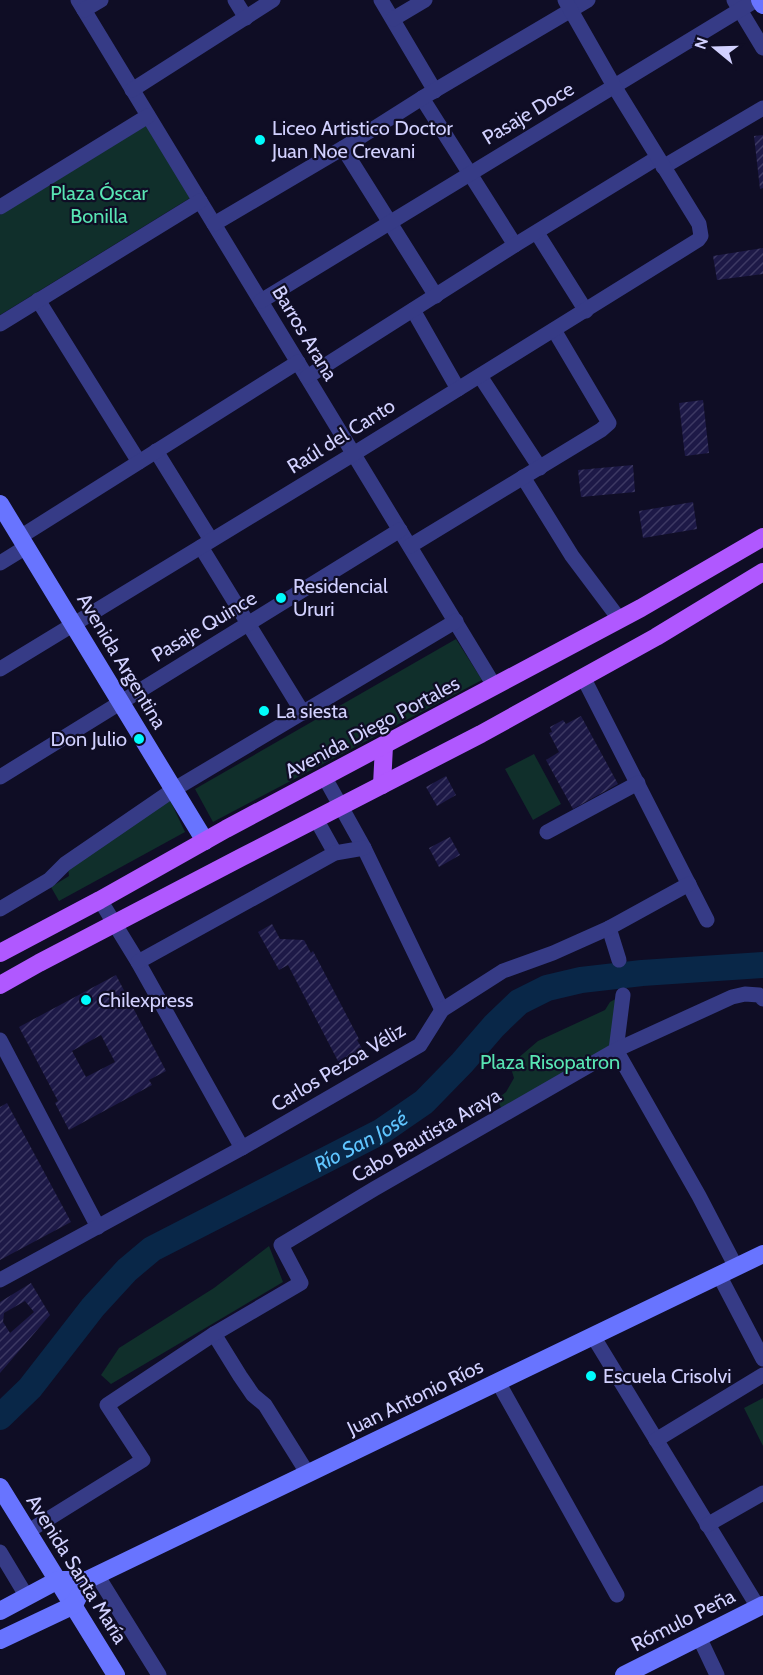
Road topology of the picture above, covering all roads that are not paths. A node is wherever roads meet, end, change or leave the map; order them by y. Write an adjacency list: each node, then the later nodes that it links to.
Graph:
1 (101, 0): 8 (street)
2 (235, 0): 12 (street)
3 (273, 0): 12 (street)
4 (381, 0): 13 (street)
5 (425, 0): 13 (street)
6 (588, 0): 9 (street)
7 (758, 0): 10 (street, Pasaje Doce); 11 (main road)
8 (81, 5): 16 (street, Barros Arana)
9 (568, 5): 15 (street); 17 (street)
10 (737, 5): 14 (street); 15 (street, Pasaje Doce)
11 (763, 5)
12 (246, 18): 16 (street)
13 (393, 19): 17 (street)
14 (763, 48)
15 (614, 86): 21 (street); 22 (street, Pasaje Doce)
16 (132, 90): 19 (street, Barros Arana)
17 (429, 94): 20 (street); 22 (street)
18 (763, 108): 21 (street)
19 (148, 116): 23 (street, Barros Arana); 24 (street)
20 (343, 147): 25 (street); 26 (street)
21 (660, 162): 27 (street); 33 (street, Raúl del Canto)
22 (470, 173): 25 (street, Pasaje Doce); 28 (street)
23 (200, 201): 26 (street, Barros Arana); 30 (street)
24 (0, 207)
25 (390, 223): 29 (street); 31 (street, Pasaje Doce)
26 (214, 224): 31 (street, Barros Arana)
27 (537, 233): 28 (street); 33 (street)
28 (515, 245): 29 (street)
29 (435, 296): 32 (street)
30 (38, 300): 34 (street); 42 (street)
31 (261, 301): 36 (street, Barros Arana)
32 (413, 310): 38 (street); 39 (street)
33 (586, 311): 35 (street, Raúl del Canto)
34 (0, 324)
35 (554, 330): 37 (street, Raúl del Canto); 43 (street)
36 (298, 362): 38 (street, Barros Arana); 40 (street)
37 (480, 376): 39 (street, Raúl del Canto); 43 (street)
38 (307, 377): 41 (street, Barros Arana)
39 (458, 389): 41 (street, Raúl del Canto)
40 (156, 452): 42 (street); 49 (street)
41 (354, 453): 46 (street, Barros Arana); 49 (street, Raúl del Canto)
42 (139, 462): 48 (street)
43 (540, 468): 44 (street)
44 (523, 477): 50 (street); 54 (street)
45 (0, 504): 48 (main road, Avenida Argentina)
46 (400, 530): 50 (street, Barros Arana); 57 (street, Pasaje Quince)
47 (763, 537): 53 (main road, Avenida Diego Portales)
48 (23, 542): 51 (street); 56 (main road, Avenida Argentina)
49 (206, 543): 56 (street, Raúl del Canto); 57 (street)
50 (410, 546): 55 (street, Barros Arana)
51 (0, 563)
52 (763, 572): 58 (main road)
53 (641, 609): 54 (main road, Avenida Diego Portales); 58 (main road)
54 (620, 620): 61 (main road, Avenida Diego Portales)
55 (456, 621): 61 (street, Barros Arana); 63 (street)
56 (73, 624): 59 (street, Raúl del Canto); 62 (main road, Avenida Argentina)
57 (248, 624): 62 (street, Pasaje Quince); 63 (street)
58 (656, 637): 60 (main road)
59 (0, 669)
60 (583, 677): 67 (street); 68 (main road)
61 (495, 687): 64 (main road, Avenida Diego Portales)
62 (120, 702): 65 (street, Pasaje Quince); 69 (main road, Avenida Argentina)
63 (303, 713): 69 (street)
64 (384, 746): 66 (main road, Avenida Diego Portales); 68 (main road)
65 (0, 777)
66 (325, 777): 70 (street); 73 (main road, Avenida Diego Portales)
67 (638, 783): 72 (street); 76 (street)
68 (382, 785): 70 (main road)
69 (173, 790): 73 (main road, Avenida Argentina); 78 (street)
70 (341, 806): 71 (main road); 74 (street)
71 (316, 819): 75 (street); 80 (main road)
72 (547, 832)
73 (205, 842): 77 (main road, Avenida Diego Portales)
74 (364, 848): 75 (street); 88 (street)
75 (335, 853): 84 (street)
76 (689, 884): 79 (street); 81 (street, Carlos Pezoa Véliz)
77 (100, 900): 80 (street); 82 (main road, Avenida Diego Portales)
78 (0, 909)
79 (707, 920)
80 (114, 924): 84 (street); 85 (main road)
81 (609, 928): 83 (street); 88 (street, Carlos Pezoa Véliz)
82 (0, 953)
83 (618, 960)
84 (138, 962): 91 (street)
85 (0, 985)
86 (623, 995): 90 (street)
87 (761, 997): 90 (street, Cabo Bautista Araya)
88 (442, 1010): 91 (street, Carlos Pezoa Véliz)
89 (0, 1040): 92 (street)
90 (616, 1050): 94 (street); 96 (street, Cabo Bautista Araya)
91 (242, 1148): 92 (street, Carlos Pezoa Véliz)
92 (98, 1227): 95 (street, Carlos Pezoa Véliz)
93 (763, 1254): 94 (main road, Juan Antonio Ríos)
94 (727, 1271): 97 (main road, Juan Antonio Ríos); 98 (street)
95 (0, 1280)
96 (214, 1334): 102 (street); 106 (street)
97 (593, 1336): 100 (main road, Juan Antonio Ríos); 101 (street)
98 (763, 1359)
99 (763, 1375): 101 (street)
100 (498, 1382): 102 (main road, Juan Antonio Ríos); 110 (street)
101 (656, 1440): 105 (street)
102 (308, 1474): 108 (main road, Juan Antonio Ríos)
103 (0, 1486): 106 (main road, Avenida Santa María)
104 (763, 1493): 105 (street)
105 (707, 1525): 113 (street)
106 (27, 1532): 109 (main road, Avenida Santa María)
107 (0, 1552): 111 (street)
108 (92, 1578): 109 (main road, Juan Antonio Ríos); 112 (main road); 118 (street, Avenida Santa María)
109 (58, 1580): 111 (main road, Juan Antonio Ríos); 112 (main road, Avenida Santa María)
110 (617, 1595)
111 (27, 1597): 114 (main road, Juan Antonio Ríos)
112 (74, 1605): 116 (main road); 117 (main road, Avenida Santa María)
113 (760, 1606): 115 (main road, Rómulo Peña)
114 (0, 1611)
115 (699, 1637): 119 (main road, Rómulo Peña); 120 (street)
116 (0, 1640)
117 (116, 1675)
118 (159, 1675)
119 (624, 1675)
120 (717, 1675)

